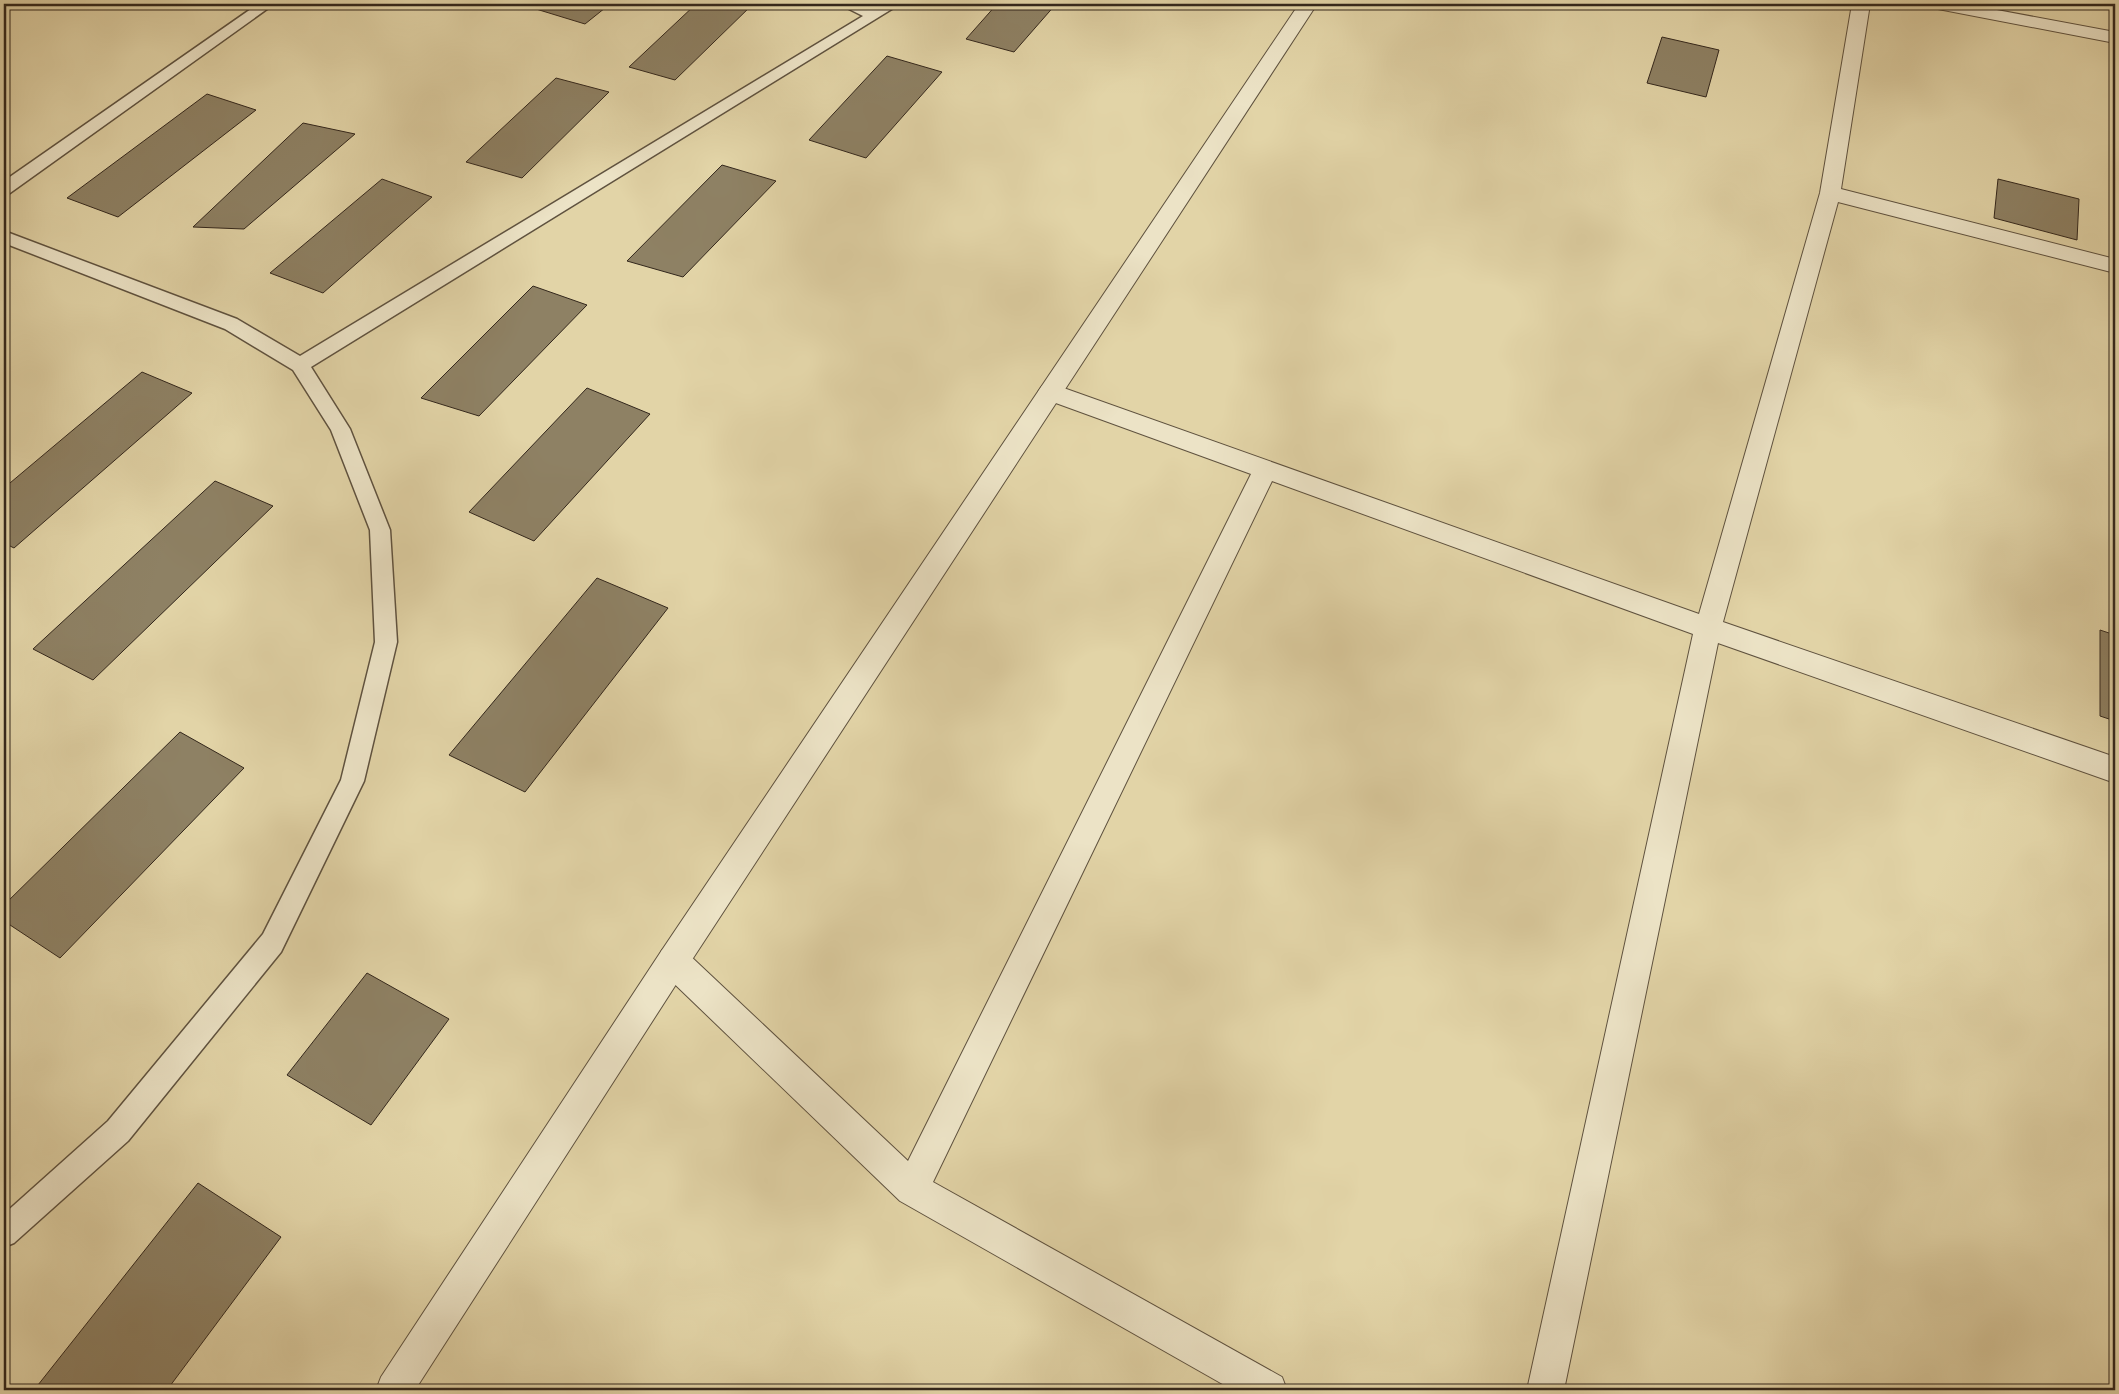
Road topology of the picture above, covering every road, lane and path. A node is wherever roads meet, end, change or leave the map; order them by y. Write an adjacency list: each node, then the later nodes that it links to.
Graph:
1 (267, 4): 9 (lane)
2 (850, 4): 7 (lane)
3 (893, 4): 7 (lane)
4 (1308, 4): 14 (street)
5 (1861, 4): 10 (street)
6 (1938, 4): 8 (street)
7 (874, 15): 13 (lane)
8 (2115, 38)
9 (4, 189)
10 (1830, 193): 12 (street); 16 (street)
11 (4, 237): 13 (lane)
12 (2115, 266)
13 (300, 365): 20 (lane)
14 (1050, 392): 15 (street); 18 (street)
15 (1266, 469): 16 (street); 19 (street)
16 (1708, 628): 17 (street); 23 (street)
17 (2115, 770)
18 (673, 961): 19 (street); 21 (street)
19 (912, 1188): 22 (street)
20 (4, 1233)
21 (394, 1390)
22 (1269, 1390)
23 (1546, 1390)

